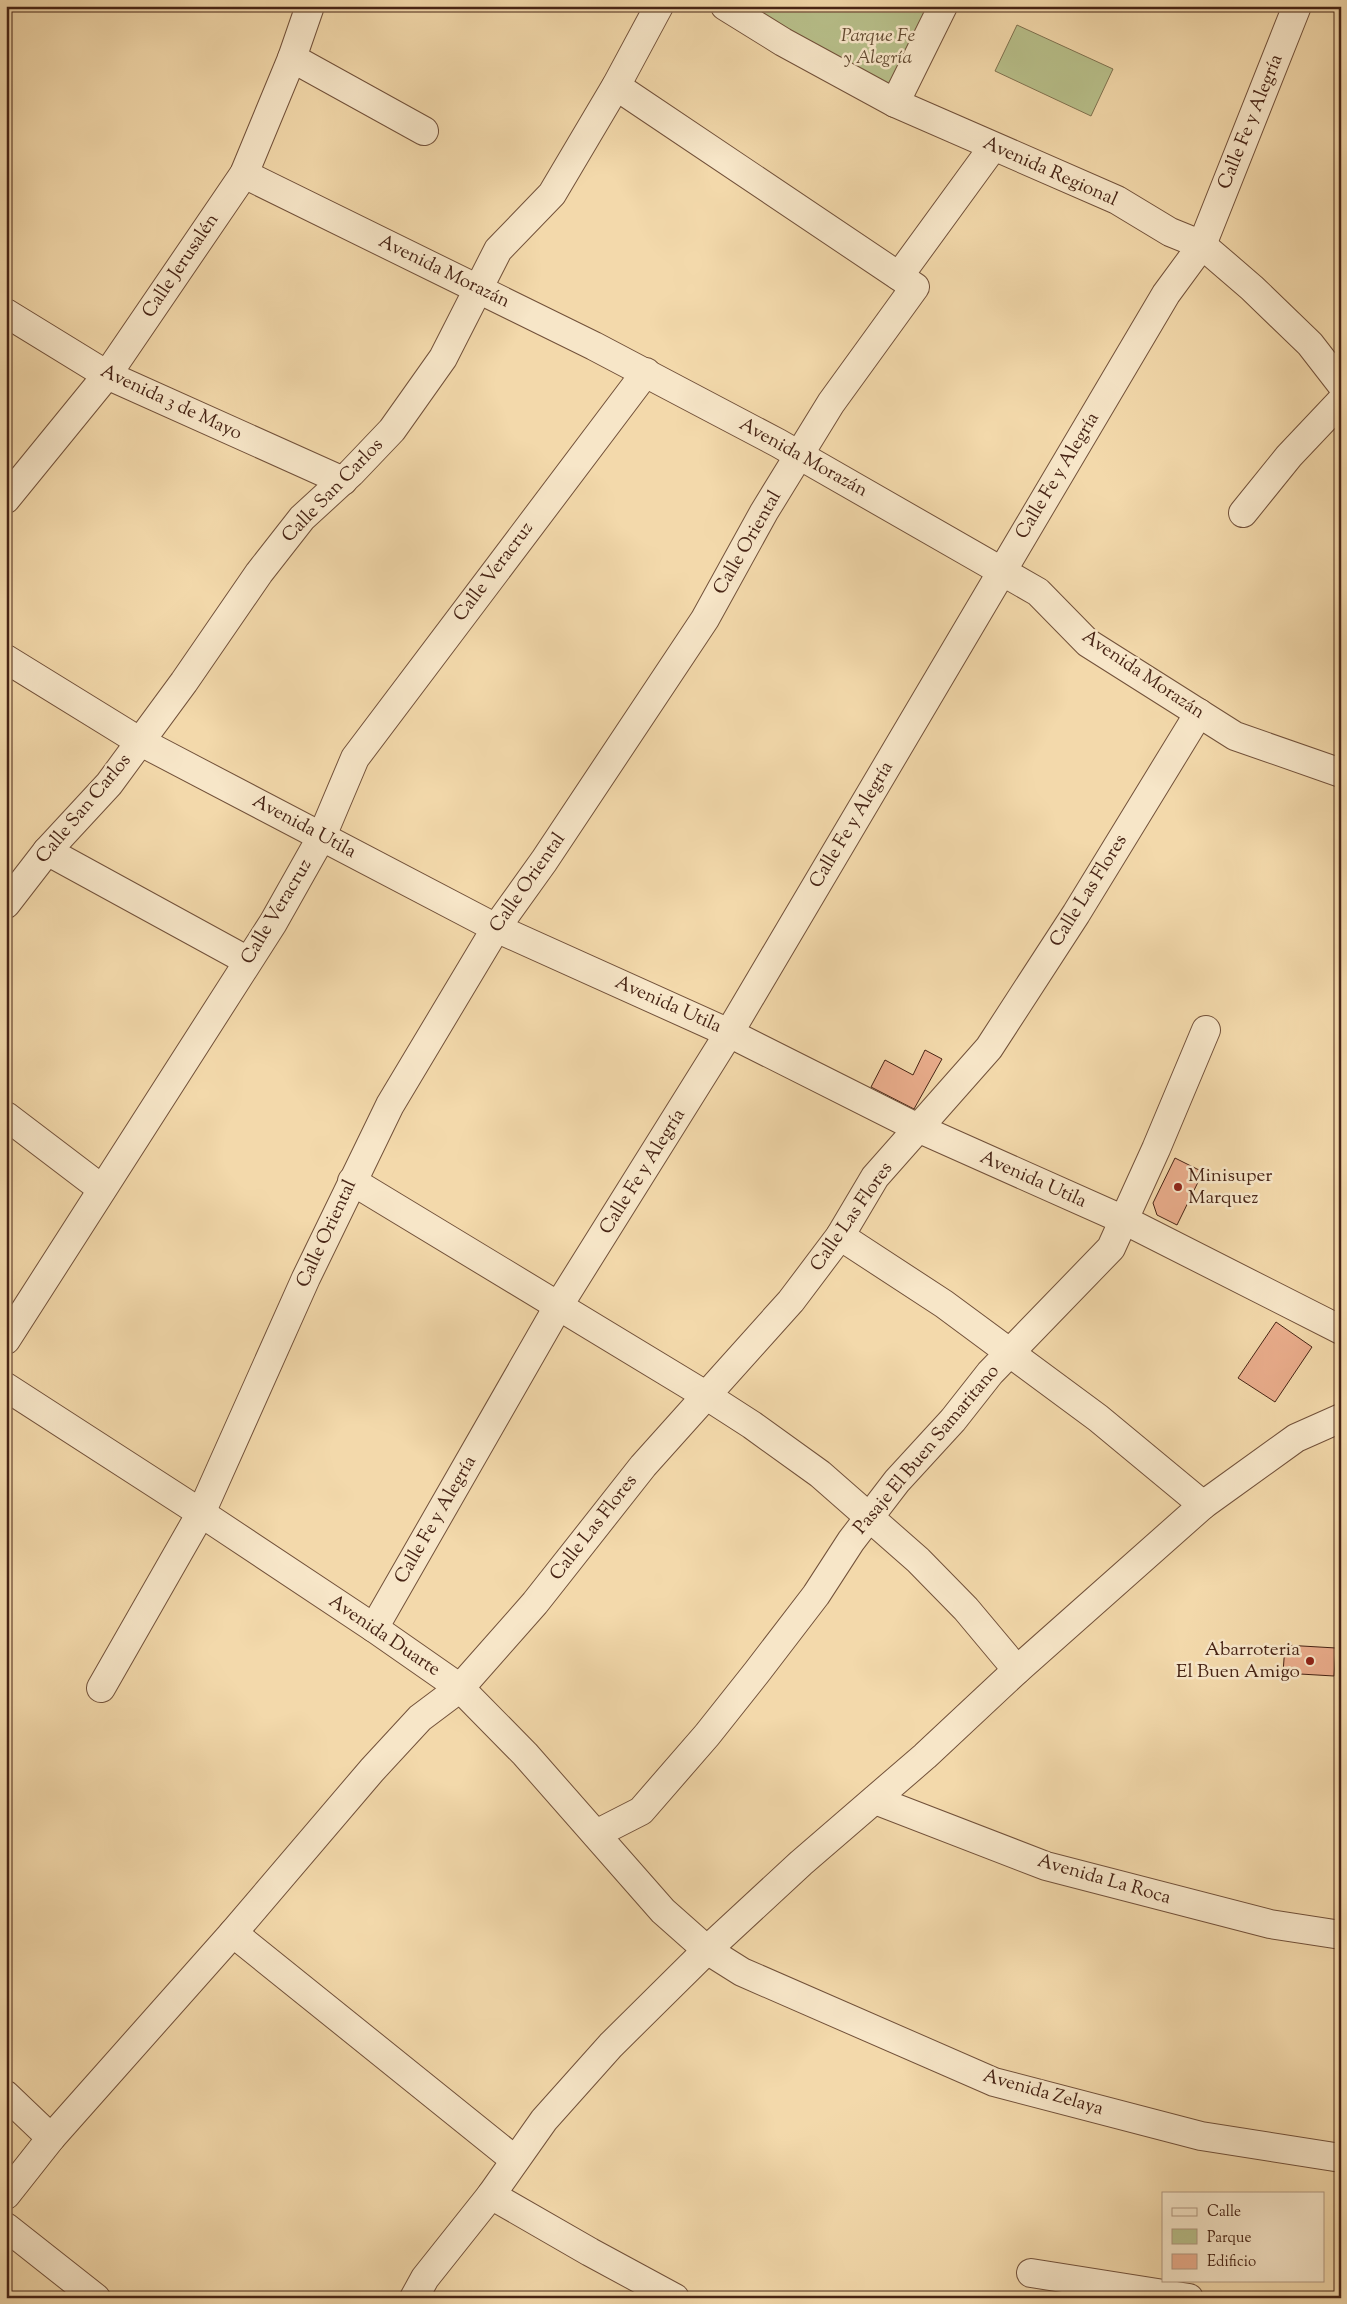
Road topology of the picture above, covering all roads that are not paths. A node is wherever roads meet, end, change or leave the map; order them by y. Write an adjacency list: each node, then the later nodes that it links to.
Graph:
1 (310, 6): 6 (street, Calle Jerusalén)
2 (659, 6): 7 (street, Calle San Carlos)
3 (725, 6): 8 (street, Avenida Regional)
4 (943, 6): 8 (street)
5 (1297, 6): 12 (street, Calle Fe y Alegría)
6 (292, 58): 9 (street); 11 (street, Calle Jerusalén)
7 (616, 86): 13 (street); 14 (street, Calle San Carlos)
8 (895, 103): 10 (street, Avenida Regional)
9 (424, 131)
10 (994, 147): 12 (street, Avenida Regional); 13 (street, Calle Oriental)
11 (244, 174): 14 (street, Avenida Morazán); 17 (street, Calle Jerusalén)
12 (1202, 245): 18 (street, Avenida Regional); 24 (street, Calle Fe y Alegría)
13 (907, 282): 20 (street, Calle Oriental)
14 (479, 288): 16 (street, Avenida Morazán); 21 (street, Calle San Carlos)
15 (6, 313): 17 (street, Avenida 3 de Mayo)
16 (646, 372): 20 (street, Avenida Morazán); 29 (street, Calle Veracruz)
17 (107, 375): 21 (street, Avenida 3 de Mayo); 22 (street, Calle Jerusalén)
18 (1341, 384)
19 (1341, 401): 23 (street)
20 (799, 455): 24 (street, Avenida Morazán); 32 (street, Calle Oriental)
21 (343, 481): 27 (street, Calle San Carlos)
22 (6, 499)
23 (1243, 513)
24 (1002, 571): 26 (street, Avenida Morazán); 35 (street, Calle Fe y Alegría)
25 (6, 659): 27 (street, Avenida Utila)
26 (1198, 713): 28 (street, Avenida Morazán); 37 (street, Calle Las Flores)
27 (139, 741): 29 (street, Avenida Utila); 30 (street, Calle San Carlos)
28 (1341, 773)
29 (322, 836): 32 (street, Avenida Utila); 33 (street, Calle Veracruz)
30 (48, 851): 31 (street, Calle San Carlos); 33 (street)
31 (6, 904)
32 (496, 928): 35 (street, Avenida Utila); 38 (street, Calle Oriental)
33 (248, 961): 39 (street, Calle Veracruz)
34 (1206, 1030): 40 (street, Pasaje El Buen Samaritano)
35 (730, 1033): 37 (street, Avenida Utila); 42 (street, Calle Fe y Alegría)
36 (6, 1116): 39 (street)
37 (920, 1129): 40 (street, Avenida Utila); 41 (street, Calle Las Flores)
38 (352, 1181): 42 (street); 50 (street, Calle Oriental)
39 (102, 1189): 44 (street, Calle Veracruz)
40 (1124, 1220): 43 (street, Avenida Utila); 45 (street, Pasaje El Buen Samaritano)
41 (840, 1236): 45 (street); 47 (street, Calle Las Flores)
42 (559, 1305): 47 (street); 52 (street, Calle Fe y Alegría)
43 (1341, 1330)
44 (6, 1340)
45 (1009, 1353): 49 (street); 51 (street, Pasaje El Buen Samaritano)
46 (6, 1387): 50 (street, Avenida Duarte)
47 (707, 1396): 51 (street); 55 (street, Calle Las Flores)
48 (1341, 1418): 49 (street)
49 (1203, 1505): 53 (street)
50 (202, 1513): 52 (street, Avenida Duarte); 54 (street, Calle Oriental)
51 (868, 1519): 53 (street); 57 (street, Pasaje El Buen Samaritano)
52 (374, 1628): 55 (street, Avenida Duarte)
53 (1017, 1670): 56 (street)
54 (101, 1688)
55 (460, 1688): 57 (street, Avenida Duarte); 58 (street, Calle Las Flores)
56 (875, 1800): 59 (street, Avenida La Roca); 60 (street)
57 (596, 1834): 60 (street, Avenida Duarte)
58 (232, 1933): 62 (street, Calle Las Flores); 64 (street)
59 (1341, 1935)
60 (707, 1950): 63 (street, Avenida Zelaya); 64 (street)
61 (6, 2094): 62 (street)
62 (51, 2138): 65 (street, Calle Las Flores)
63 (1341, 2158)
64 (515, 2160): 66 (street)
65 (6, 2195)
66 (491, 2195): 70 (street); 71 (street)
67 (6, 2227): 69 (street)
68 (1031, 2273): 72 (street)
69 (96, 2298)
70 (414, 2298)
71 (675, 2298)
72 (1189, 2298)

